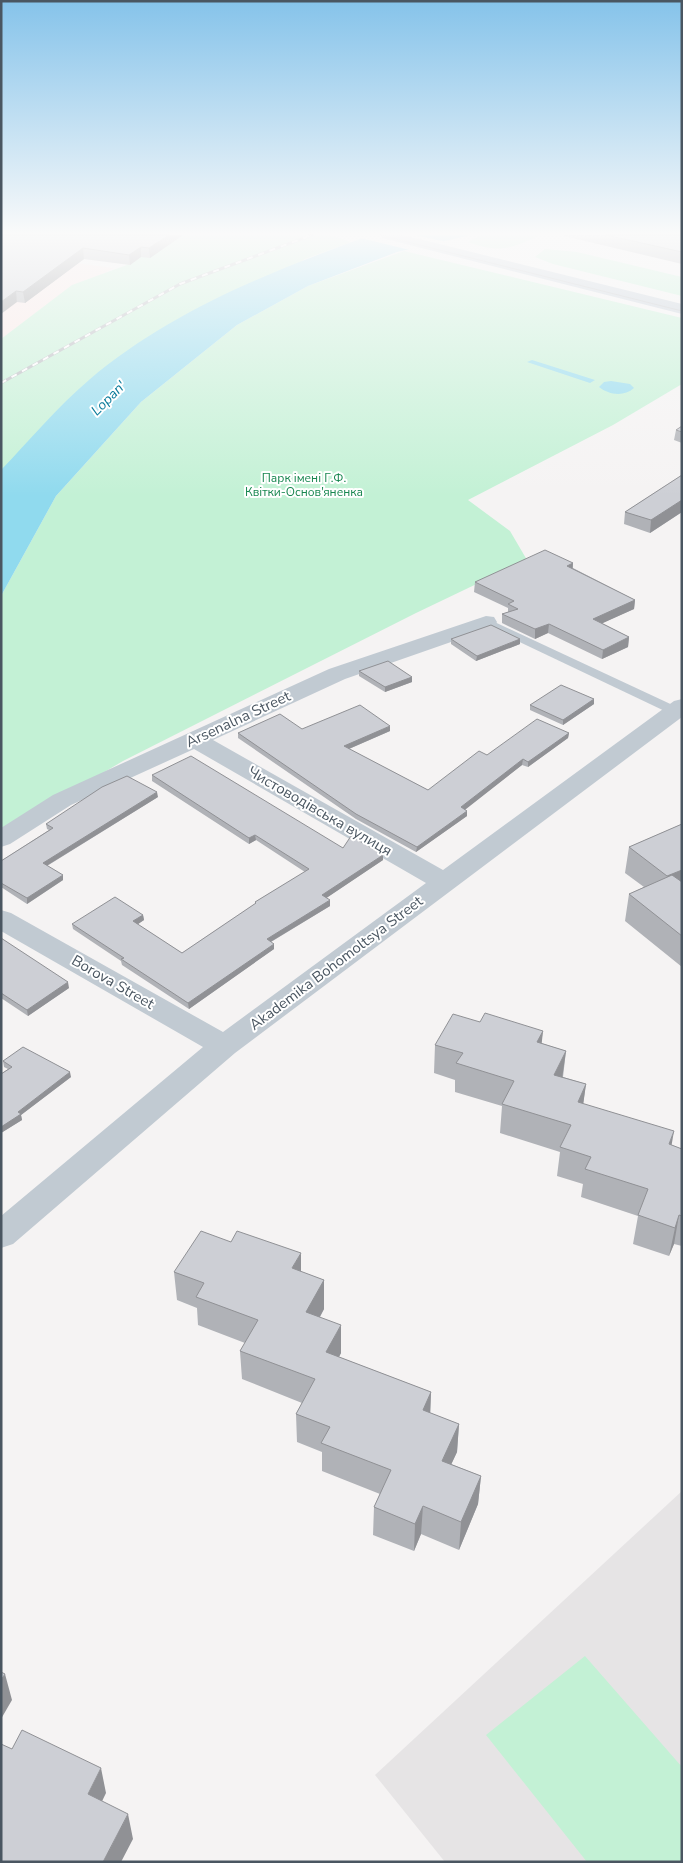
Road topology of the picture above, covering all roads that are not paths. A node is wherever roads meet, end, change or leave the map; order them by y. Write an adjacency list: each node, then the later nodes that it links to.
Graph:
1 (486, 622): 2 (lane); 3 (street, Arsenalna Street)
2 (678, 708): 5 (street, Akademika Bohomoltsya Street)
3 (194, 739): 4 (street, Arsenalna Street); 5 (street, Чистоводівська вулиця)
4 (1, 839)
5 (445, 882): 7 (street, Akademika Bohomoltsya Street)
6 (1, 919): 7 (street, Borova Street)
7 (224, 1046): 8 (street, Akademika Bohomoltsya Street)
8 (1, 1235)

